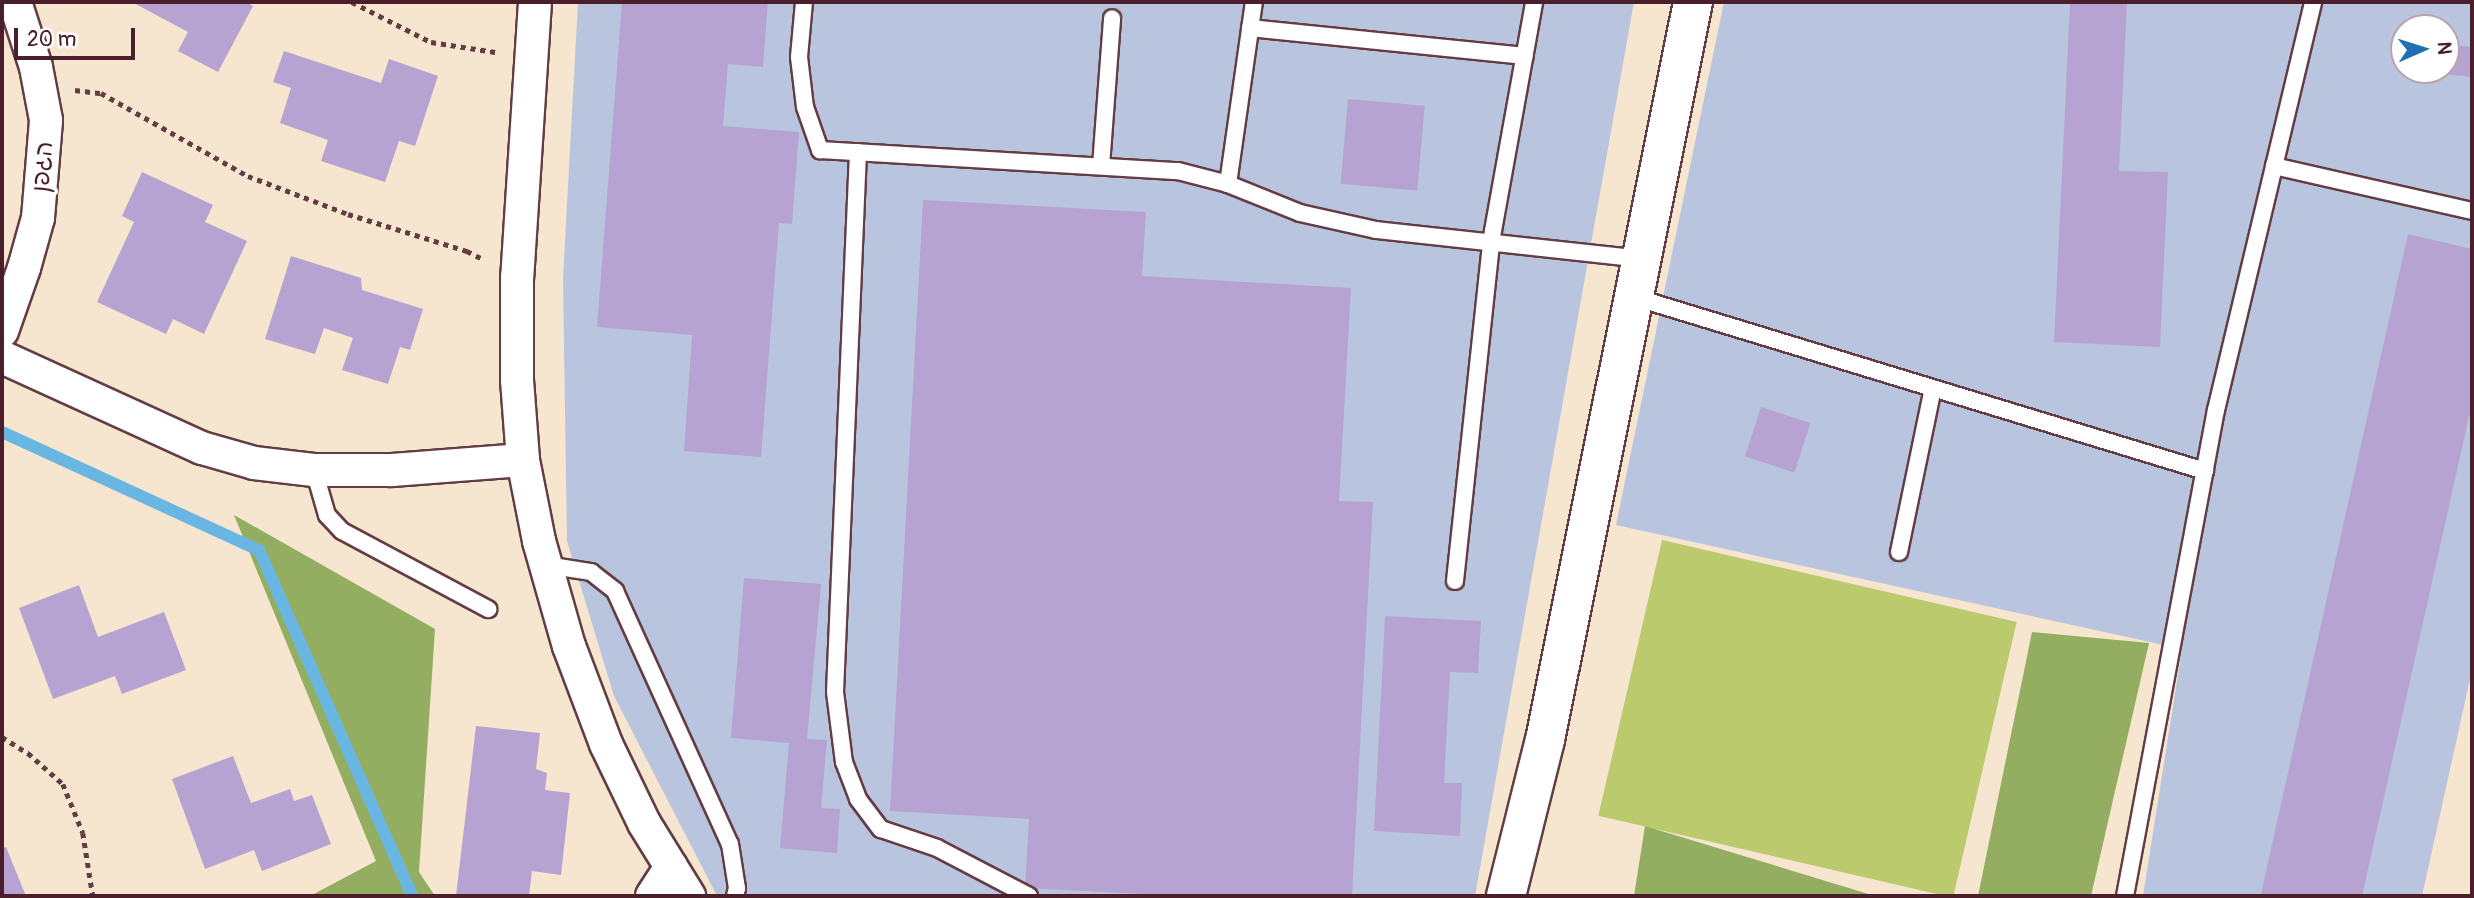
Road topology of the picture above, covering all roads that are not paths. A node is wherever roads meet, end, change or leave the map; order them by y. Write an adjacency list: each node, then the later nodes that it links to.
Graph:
1 (15, 2): 19 (street, הגפן)
2 (535, 2): 22 (street)
3 (804, 2): 11 (lane)
4 (1254, 2): 9 (lane)
5 (1534, 2): 10 (lane)
6 (1693, 2): 17 (street)
7 (2313, 2): 13 (lane)
8 (1112, 18): 12 (lane)
9 (1250, 29): 10 (lane); 14 (lane)
10 (1524, 56): 16 (lane)
11 (858, 152): 12 (lane); 34 (lane)
12 (1101, 166): 14 (lane)
13 (2274, 166): 15 (lane); 24 (lane)
14 (1228, 184): 16 (lane)
15 (2472, 211)
16 (1491, 242): 17 (lane); 27 (lane)
17 (1641, 259): 18 (street)
18 (1634, 296): 21 (lane); 30 (street)
19 (2, 331)
20 (2, 357): 23 (street)
21 (1933, 388): 24 (lane); 25 (lane)
22 (523, 460): 23 (street); 26 (street)
23 (314, 470): 28 (lane)
24 (2205, 471): 35 (lane)
25 (1899, 552)
26 (546, 565): 29 (street); 33 (lane)
27 (1455, 581)
28 (488, 609)
29 (671, 867): 31 (street); 32 (street)
30 (1514, 895)
31 (652, 896)
32 (689, 896)
33 (735, 896)
34 (1029, 896)
35 (2125, 896)

